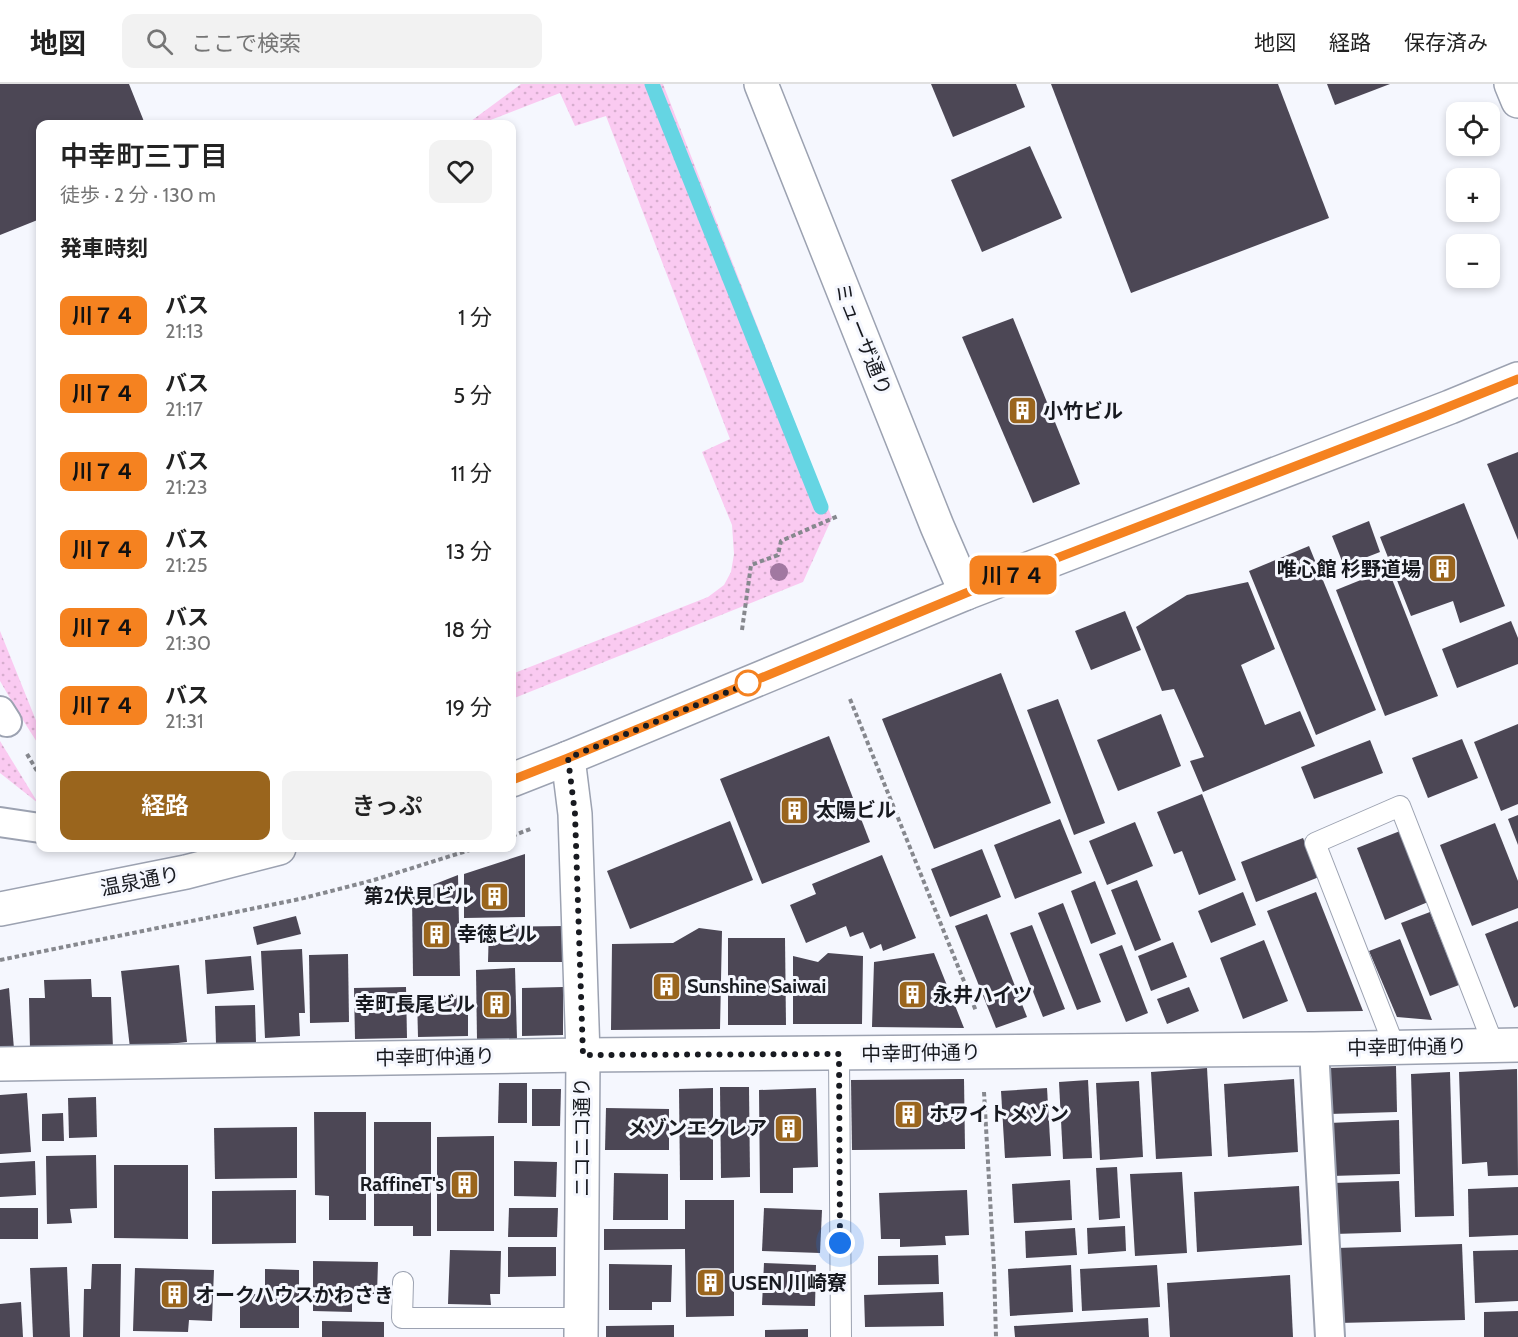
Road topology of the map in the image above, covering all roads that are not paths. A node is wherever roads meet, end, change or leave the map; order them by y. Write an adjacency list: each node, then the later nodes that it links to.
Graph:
1 (761, 84): 5 (street, ミューザ通り)
2 (1511, 84): 3 (street)
3 (1518, 101)
4 (1518, 379): 5 (street)
5 (966, 593): 6 (street)
6 (568, 758): 7 (street); 16 (street, ニコニコ通り)
7 (516, 778)
8 (0, 822): 9 (street)
9 (36, 827)
10 (264, 852): 11 (street, 温泉通り)
11 (0, 909)
12 (1506, 1046): 13 (street, 中幸町仲通り); 13 (lane)
13 (1395, 1048): 14 (street, 中幸町仲通り)
14 (1314, 1049): 15 (street, 中幸町仲通り); 21 (street)
15 (839, 1054): 16 (street, 中幸町仲通り); 20 (lane)
16 (583, 1055): 17 (street, 中幸町仲通り); 19 (street, ニコニコ通り)
17 (0, 1064)
18 (403, 1282): 19 (lane)
19 (581, 1328)
20 (841, 1337)
21 (1330, 1337)

